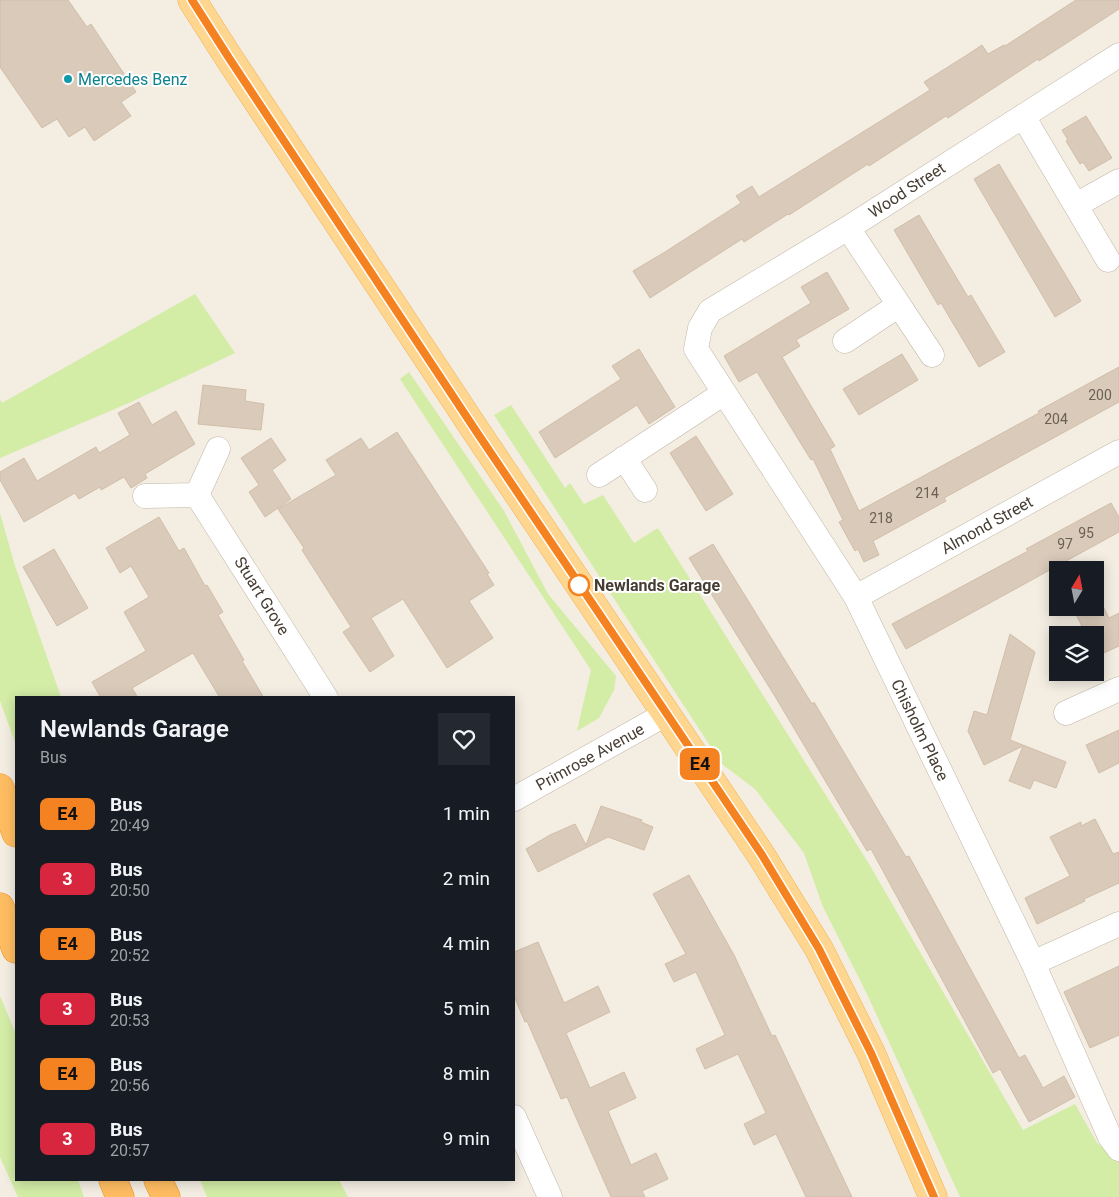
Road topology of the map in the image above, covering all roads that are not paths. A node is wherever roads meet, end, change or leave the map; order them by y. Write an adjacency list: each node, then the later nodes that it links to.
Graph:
1 (192, 0): 24 (main road)
2 (1119, 55): 3 (street, Wood Street)
3 (1023, 116): 5 (street); 6 (street, Wood Street)
4 (1119, 181): 5 (street)
5 (1076, 206): 7 (street)
6 (848, 228): 8 (street); 9 (street, Wood Street)
7 (1108, 260)
8 (899, 305): 10 (street); 11 (street)
9 (700, 328): 12 (street, Chisholm Place)
10 (844, 341)
11 (932, 355)
12 (724, 393): 15 (street); 20 (street, Chisholm Place)
13 (218, 449): 18 (street)
14 (1119, 452): 20 (street, Almond Street)
15 (624, 458): 16 (street); 17 (street)
16 (599, 475)
17 (645, 490)
18 (198, 495): 19 (street); 22 (street, Stuart Grove)
19 (145, 496)
20 (856, 597): 31 (street, Chisholm Place)
21 (1119, 689): 23 (street)
22 (325, 696)
23 (1066, 713)
24 (666, 714): 26 (street, Primrose Avenue); 36 (main road)
25 (0, 788): 27 (highway)
26 (515, 798)
27 (15, 830)
28 (0, 907): 30 (highway)
29 (1119, 924): 31 (street)
30 (15, 946)
31 (1033, 963): 33 (street, Chisholm Place)
32 (515, 1119): 39 (street)
33 (1119, 1149)
34 (113, 1181): 37 (highway)
35 (158, 1181): 38 (highway)
36 (933, 1195)
37 (120, 1197)
38 (166, 1197)
39 (550, 1197)

